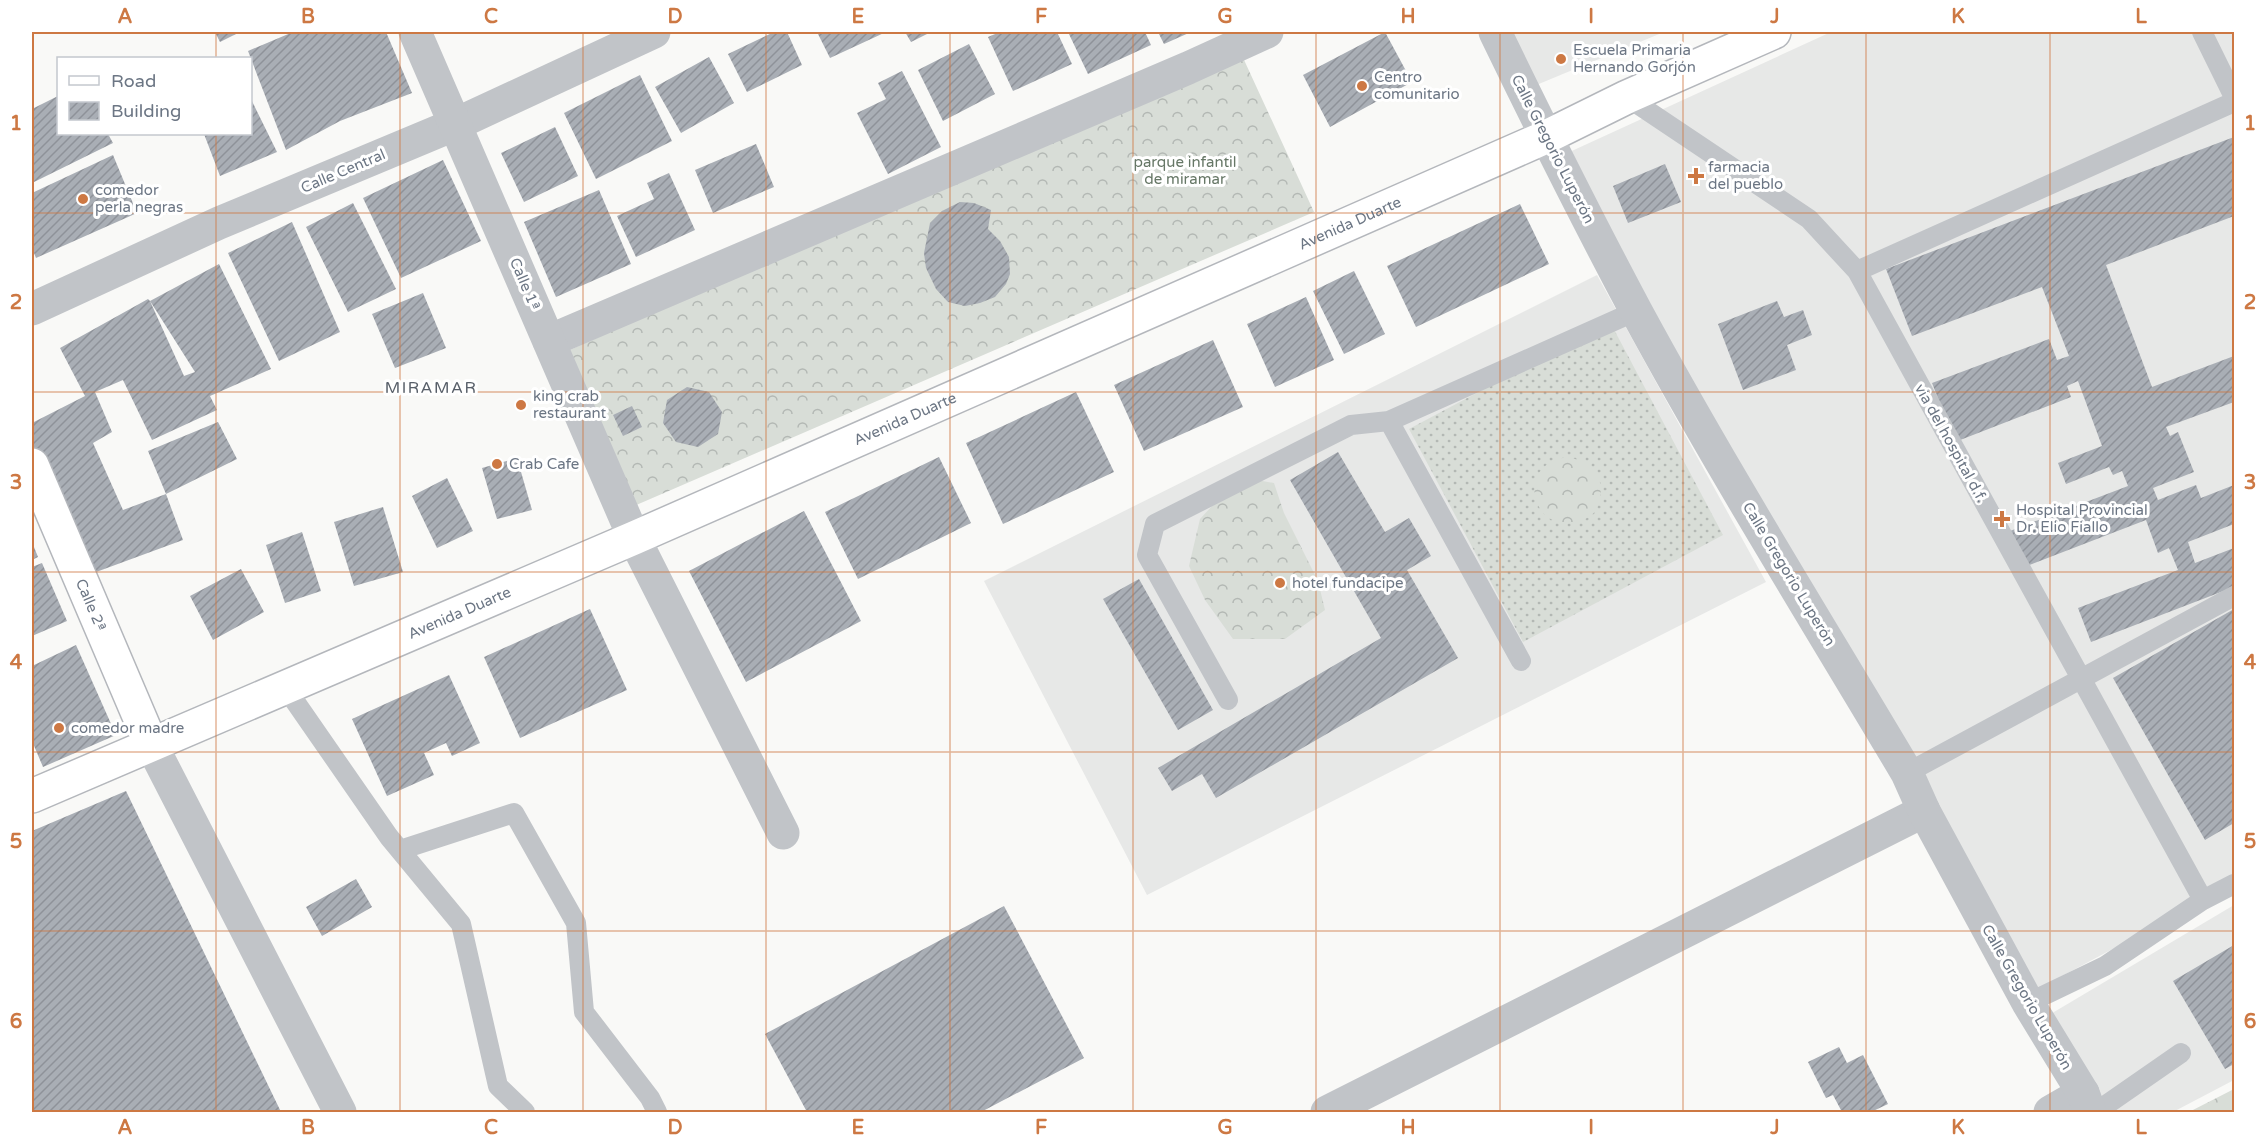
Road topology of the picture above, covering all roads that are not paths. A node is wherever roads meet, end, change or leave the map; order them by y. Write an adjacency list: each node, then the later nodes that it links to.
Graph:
1 (415, 32): 11 (street, Calle 1ª)
2 (654, 32): 11 (street, Calle Central)
3 (1267, 32): 16 (street)
4 (1495, 32): 12 (street, Calle Gregorio Luperón)
5 (1774, 32): 7 (main road, Avenida Duarte)
6 (2202, 32): 9 (lane)
7 (1741, 38): 8 (main road, Avenida Duarte)
8 (1627, 97): 12 (main road, Avenida Duarte); 13 (lane, via del hospital d.f.)
9 (2235, 97)
10 (2235, 102): 13 (lane)
11 (456, 124): 14 (street, Calle Central); 16 (street, Calle 1ª)
12 (1546, 137): 15 (street, Calle Gregorio Luperón); 19 (main road, Avenida Duarte)
13 (1857, 271): 22 (lane, via del hospital d.f.)
14 (32, 309)
15 (1636, 311): 17 (lane); 26 (street, Calle Gregorio Luperón)
16 (549, 341): 19 (street, Calle 1ª)
17 (1389, 421): 21 (lane); 24 (lane)
18 (32, 465): 25 (main road, Calle 2ª)
19 (634, 538): 23 (main road, Avenida Duarte); 29 (street, Calle 1ª)
20 (2235, 596): 22 (lane)
21 (1521, 661)
22 (2081, 680): 26 (lane); 32 (lane, via del hospital d.f.)
23 (285, 687): 25 (main road, Avenida Duarte); 30 (lane)
24 (1228, 700)
25 (151, 744): 27 (main road, Avenida Duarte); 36 (street)
26 (1907, 773): 28 (street, Calle Gregorio Luperón)
27 (32, 796)
28 (1924, 811): 33 (street, Calle Gregorio Luperón); 39 (street)
29 (783, 833)
30 (400, 850): 37 (lane); 38 (lane)
31 (2235, 884): 32 (lane)
32 (2203, 900): 33 (lane)
33 (2028, 1003): 35 (street, Calle Gregorio Luperón)
34 (2181, 1053): 35 (lane)
35 (2089, 1106): 40 (street)
36 (340, 1113)
37 (525, 1113)
38 (657, 1113)
39 (1327, 1113)
40 (2050, 1113)

